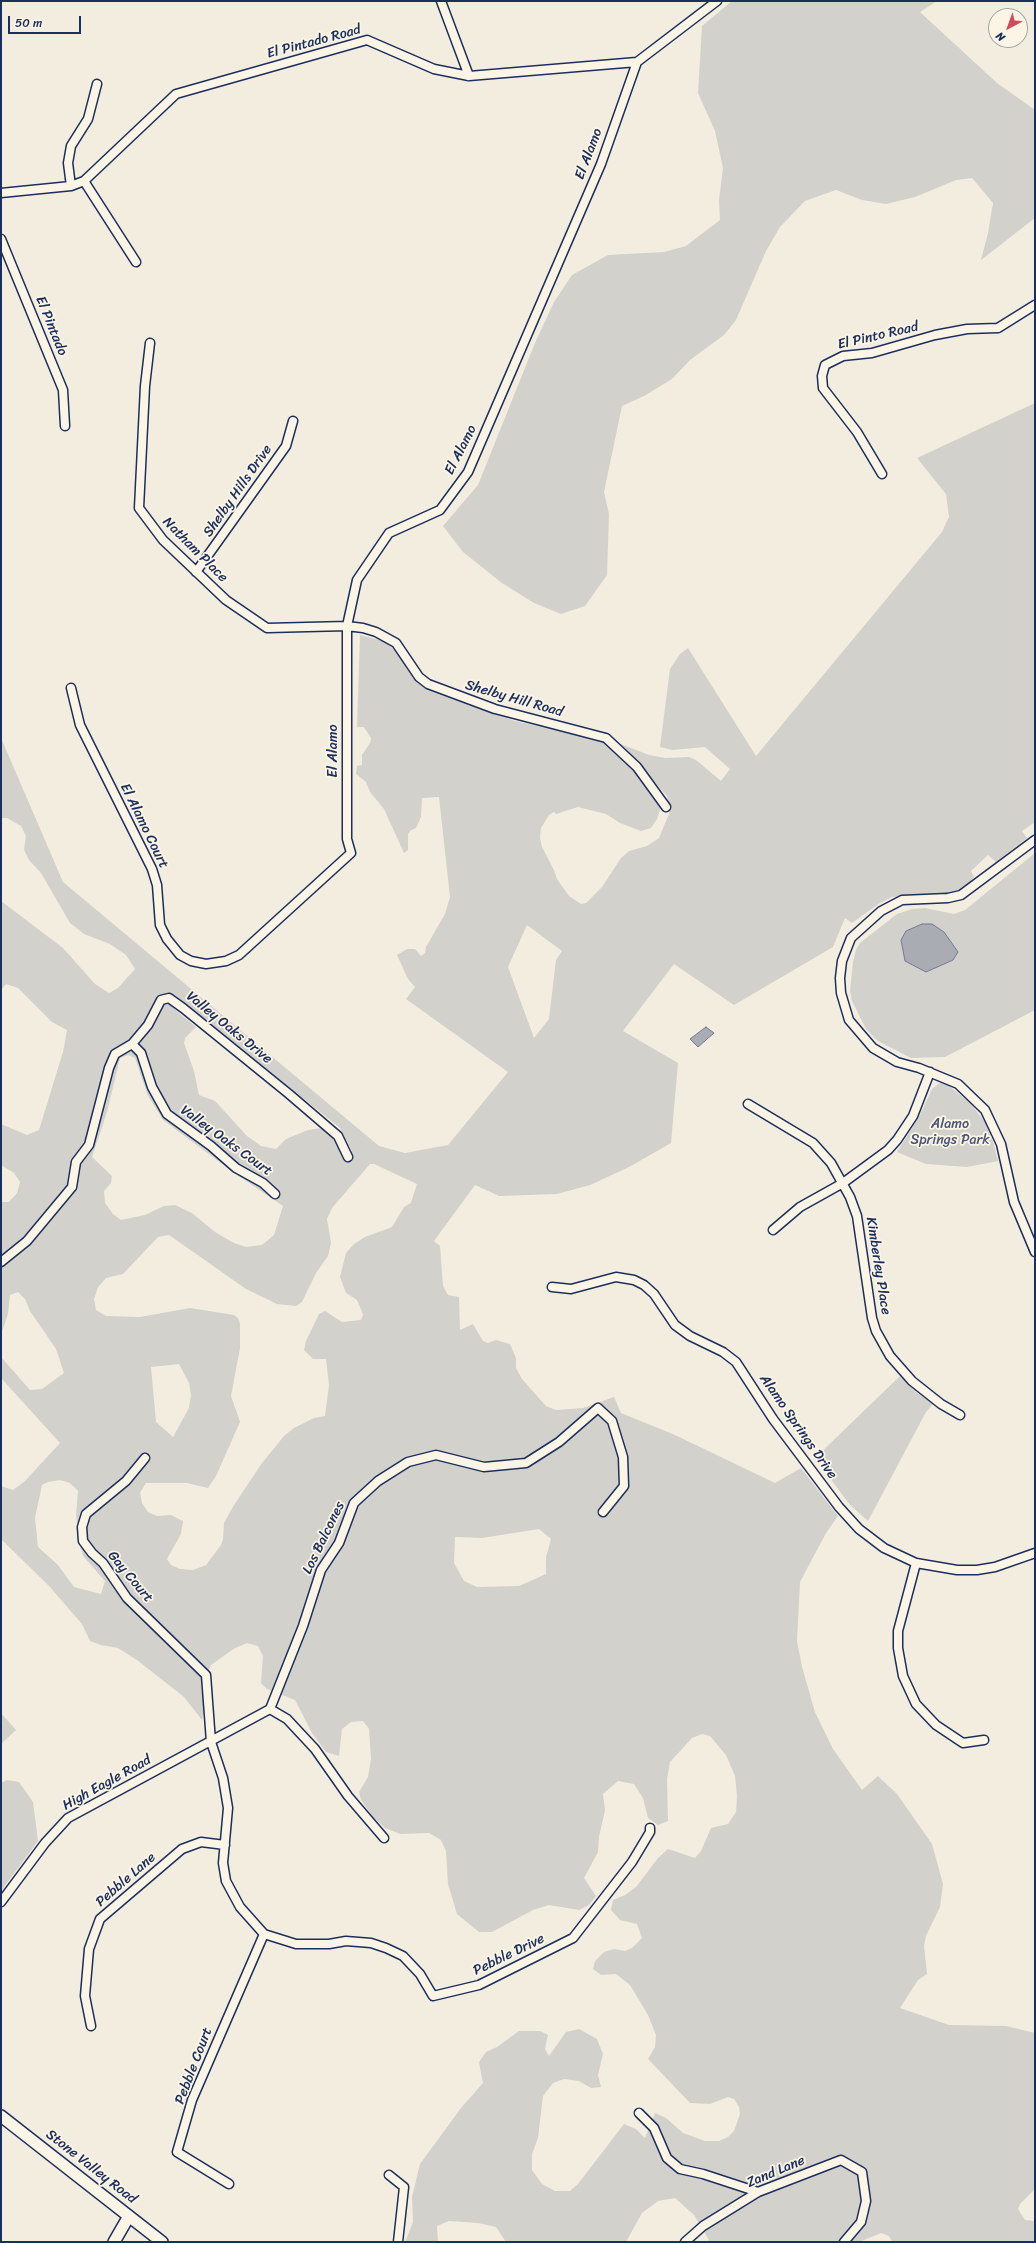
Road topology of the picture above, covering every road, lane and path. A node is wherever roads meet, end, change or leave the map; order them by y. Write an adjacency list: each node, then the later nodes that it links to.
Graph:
1 (440, 1): 4 (street)
2 (717, 1): 3 (street)
3 (637, 62): 4 (street, El Pintado Road); 17 (street, El Alamo)
4 (469, 76): 6 (street, El Pintado Road)
5 (97, 84): 7 (street)
6 (84, 181): 7 (street, El Pintado Road); 10 (street)
7 (71, 186): 8 (street, El Pintado Road)
8 (1, 193)
9 (1, 239): 14 (street, El Pintado)
10 (136, 262)
11 (1035, 305): 15 (street, El Pinto Road)
12 (150, 343): 16 (street, Natham Place)
13 (292, 421): 16 (street, Shelby Hills Drive)
14 (65, 426)
15 (882, 474)
16 (196, 572): 17 (street, Natham Place)
17 (347, 626): 19 (street, Shelby Hill Road); 21 (street, El Alamo)
18 (71, 688): 21 (street, El Alamo Court)
19 (666, 807)
20 (1035, 840): 23 (street)
21 (351, 853)
22 (132, 1044): 25 (street, Valley Oaks Drive); 27 (street, Valley Oaks Court); 30 (street, Valley Oaks Drive)
23 (930, 1072): 26 (street); 29 (street)
24 (748, 1104): 26 (street, Kimberley Place)
25 (348, 1157)
26 (843, 1183): 28 (street); 32 (street, Kimberley Place)
27 (275, 1194)
28 (773, 1230)
29 (1035, 1252)
30 (1, 1262)
31 (552, 1287): 36 (street, Alamo Springs Drive)
32 (960, 1415)
33 (145, 1458): 39 (street, Gay Court)
34 (603, 1512): 37 (street, Los Balcones)
35 (1035, 1553): 36 (street, Alamo Springs Drive)
36 (916, 1563): 38 (street)
37 (270, 1709): 39 (street, High Eagle Road); 41 (street)
38 (984, 1740)
39 (211, 1742): 42 (street); 43 (street, High Eagle Road)
40 (650, 1828): 44 (street, Pebble Drive)
41 (384, 1838)
42 (225, 1845): 44 (street); 45 (street, Pebble Lane)
43 (1, 1902)
44 (264, 1934): 49 (street, Pebble Court)
45 (91, 2026)
46 (639, 2113): 50 (street)
47 (1, 2116): 51 (street, Stone Valley Road)
48 (389, 2174): 54 (street)
49 (229, 2184)
50 (758, 2192): 55 (street, Zand Lane); 56 (street, Zand Lane)
51 (129, 2216): 52 (street); 53 (street, Stone Valley Road)
52 (114, 2242)
53 (162, 2242)
54 (398, 2242)
55 (685, 2242)
56 (844, 2242)

